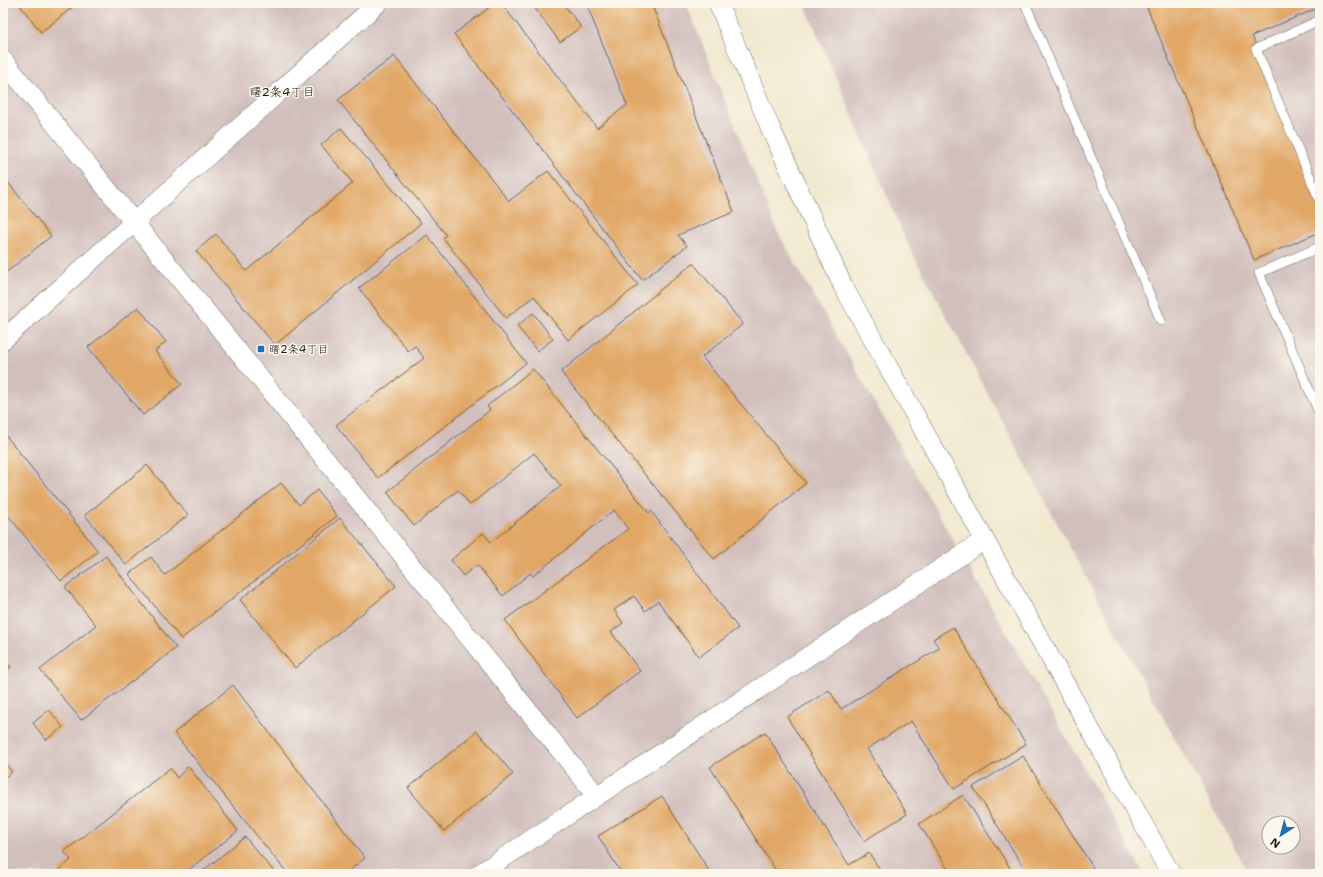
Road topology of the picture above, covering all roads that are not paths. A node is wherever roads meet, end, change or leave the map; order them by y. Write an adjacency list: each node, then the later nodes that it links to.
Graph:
1 (378, 3): 7 (street)
2 (718, 3): 12 (street)
3 (1025, 3): 9 (lane)
4 (1320, 20): 6 (lane)
5 (3, 60): 7 (street)
6 (1320, 201)
7 (135, 223): 10 (street); 13 (street)
8 (1320, 247): 11 (lane)
9 (1162, 321)
10 (3, 340)
11 (1320, 415)
12 (984, 540): 13 (street); 15 (street)
13 (597, 796): 14 (street)
14 (479, 874)
15 (1171, 874)

